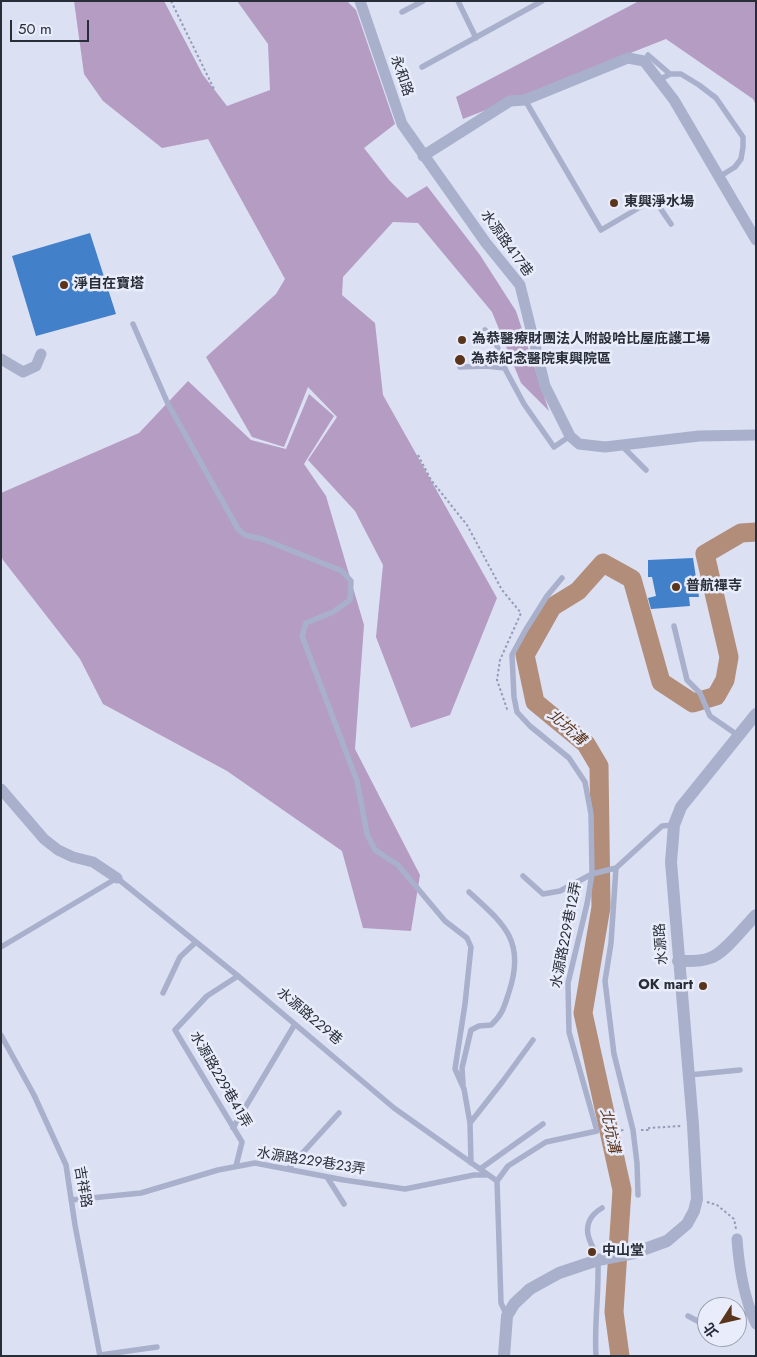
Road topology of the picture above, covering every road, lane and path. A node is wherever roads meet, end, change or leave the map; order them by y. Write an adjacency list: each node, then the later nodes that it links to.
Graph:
1 (171, 1): 12 (path)
2 (360, 1): 14 (street, 永和路)
3 (423, 1): 6 (lane)
4 (458, 1): 7 (lane)
5 (542, 1): 7 (lane)
6 (402, 12)
7 (476, 38): 9 (lane)
8 (648, 55): 10 (lane)
9 (422, 67)
10 (670, 74): 11 (lane); 15 (lane)
11 (659, 80): 13 (street); 15 (street)
12 (215, 91)
13 (525, 100): 14 (street); 16 (lane)
14 (424, 156): 25 (street, 水源路417巷)
15 (719, 177): 17 (street)
16 (671, 224)
17 (756, 240)
18 (133, 324): 52 (lane)
19 (485, 330): 23 (lane)
20 (41, 354): 21 (street)
21 (1, 359)
22 (460, 367): 23 (lane)
23 (505, 368): 25 (lane)
24 (756, 435): 26 (street)
25 (570, 436): 26 (street)
26 (622, 446): 28 (lane)
27 (418, 455): 31 (path)
28 (646, 470)
29 (562, 578): 31 (lane)
30 (674, 626): 33 (lane)
31 (517, 712): 37 (lane, 水源路229巷12弄)
32 (756, 714): 33 (street, 水源路)
33 (739, 736): 35 (street, 水源路)
34 (1, 789): 39 (street, 水源路229巷)
35 (674, 825): 36 (lane); 44 (street, 水源路)
36 (616, 868): 37 (lane); 58 (lane)
37 (592, 874): 38 (lane); 60 (lane, 水源路229巷12弄)
38 (523, 876)
39 (118, 878): 42 (lane, 水源路229巷); 43 (lane)
40 (469, 892): 52 (lane)
41 (756, 915): 44 (street)
42 (196, 942): 45 (lane, 水源路229巷); 46 (lane)
43 (1, 946)
44 (678, 961): 51 (street, 水源路)
45 (238, 976): 47 (lane, 水源路229巷); 57 (lane, 水源路229巷41弄)
46 (163, 993)
47 (295, 1024): 57 (lane); 61 (lane, 水源路229巷)
48 (1, 1035): 70 (lane, 吉祥路)
49 (533, 1040): 54 (lane)
50 (740, 1070): 51 (lane)
51 (689, 1075): 56 (street, 水源路)
52 (464, 1089): 54 (lane)
53 (339, 1113): 63 (lane)
54 (470, 1122): 61 (lane)
55 (543, 1124): 64 (lane)
56 (693, 1125): 59 (path); 69 (street, 水源路)
57 (233, 1128): 62 (lane, 水源路229巷41弄)
58 (633, 1130): 60 (path); 68 (lane)
59 (650, 1130)
60 (597, 1131): 67 (lane)
61 (471, 1163): 64 (lane, 水源路229巷)
62 (236, 1166): 63 (lane, 水源路229巷23弄); 70 (lane, 水源路229巷23弄)
63 (288, 1169): 66 (lane, 水源路229巷23弄)
64 (480, 1169): 65 (lane, 水源路229巷)
65 (488, 1175): 66 (lane, 水源路229巷23弄); 67 (lane, 水源路229巷)
66 (327, 1177): 71 (lane)
67 (497, 1180): 77 (lane)
68 (638, 1195)
69 (697, 1199): 73 (path); 74 (street, 水源路)
70 (72, 1200): 82 (lane, 吉祥路)
71 (344, 1204)
72 (602, 1208): 74 (lane)
73 (737, 1239): 75 (street)
74 (598, 1260): 77 (street); 84 (lane)
75 (750, 1311): 76 (lane); 80 (street)
76 (747, 1313)
77 (506, 1316): 83 (street)
78 (688, 1316): 79 (lane)
79 (697, 1321)
80 (756, 1324)
81 (157, 1348): 82 (lane)
82 (100, 1356)
83 (504, 1356)
84 (596, 1356)

